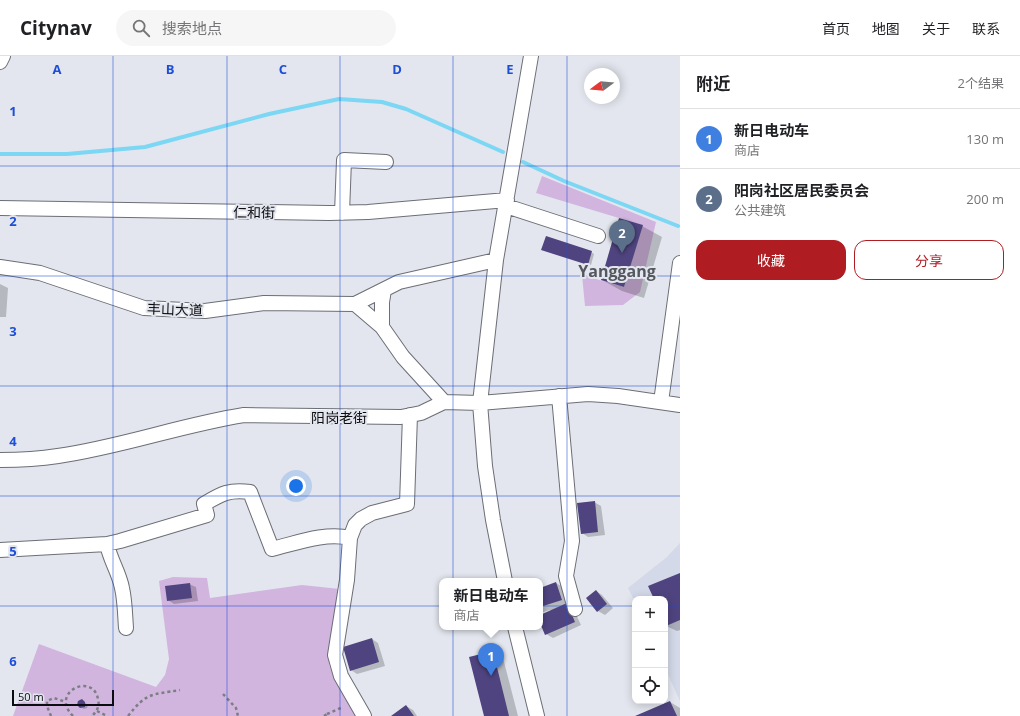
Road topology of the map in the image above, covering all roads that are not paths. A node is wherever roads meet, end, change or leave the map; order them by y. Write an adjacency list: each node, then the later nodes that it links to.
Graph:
1 (3, 56): 3 (street)
2 (531, 56): 5 (street)
3 (0, 62)
4 (386, 162): 7 (street)
5 (506, 203): 7 (street, 仁和街); 8 (street); 9 (street)
6 (0, 208): 7 (street, 仁和街)
7 (342, 213)
8 (598, 236)
9 (496, 260): 12 (street, 丰山大道); 18 (street)
10 (680, 263): 17 (street)
11 (0, 267): 13 (street, 丰山大道)
12 (384, 290): 13 (street, 丰山大道); 14 (street)
13 (355, 304): 14 (street)
14 (382, 327): 16 (street)
15 (559, 396): 17 (street, 阳岗老街); 18 (street, 阳岗老街); 26 (street)
16 (444, 402): 18 (street, 阳岗老街); 20 (street, 阳岗老街)
17 (661, 402): 19 (street, 阳岗老街)
18 (480, 403): 25 (street)
19 (680, 405)
20 (410, 415): 21 (street, 阳岗老街); 22 (street)
21 (0, 460)
22 (350, 538): 23 (street); 29 (street)
23 (107, 544): 24 (street); 27 (street)
24 (0, 550)
25 (504, 578)
26 (575, 609)
27 (126, 628)
28 (516, 630): 30 (street)
29 (364, 716)
30 (537, 716)

